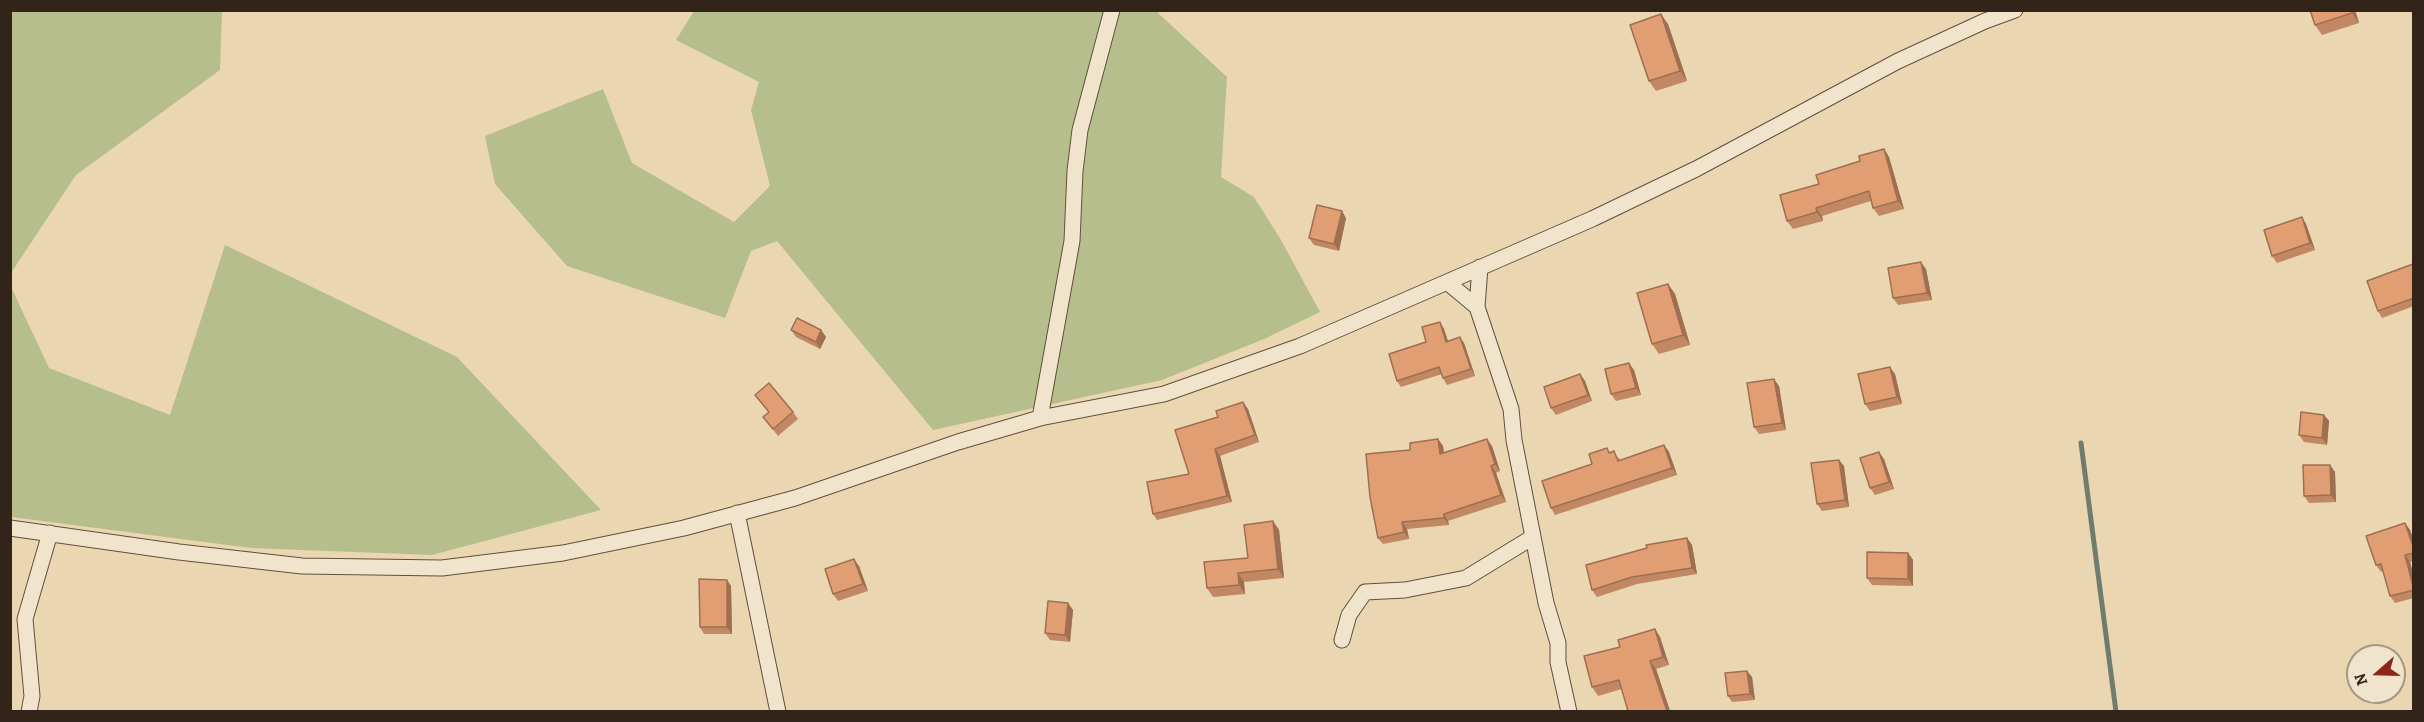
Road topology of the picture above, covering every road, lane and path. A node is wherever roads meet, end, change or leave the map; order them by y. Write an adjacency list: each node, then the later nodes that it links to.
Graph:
1 (1112, 10): 6 (street)
2 (2015, 10): 3 (street)
3 (1480, 267): 4 (street); 5 (street)
4 (1447, 282): 5 (street); 6 (street)
5 (1477, 308): 10 (street)
6 (1040, 418): 7 (street)
7 (737, 513): 9 (street); 13 (street)
8 (10, 528): 9 (street)
9 (50, 534): 12 (street)
10 (1533, 537): 11 (street); 14 (street)
11 (1342, 640)
12 (28, 711)
13 (778, 711)
14 (1569, 711)

